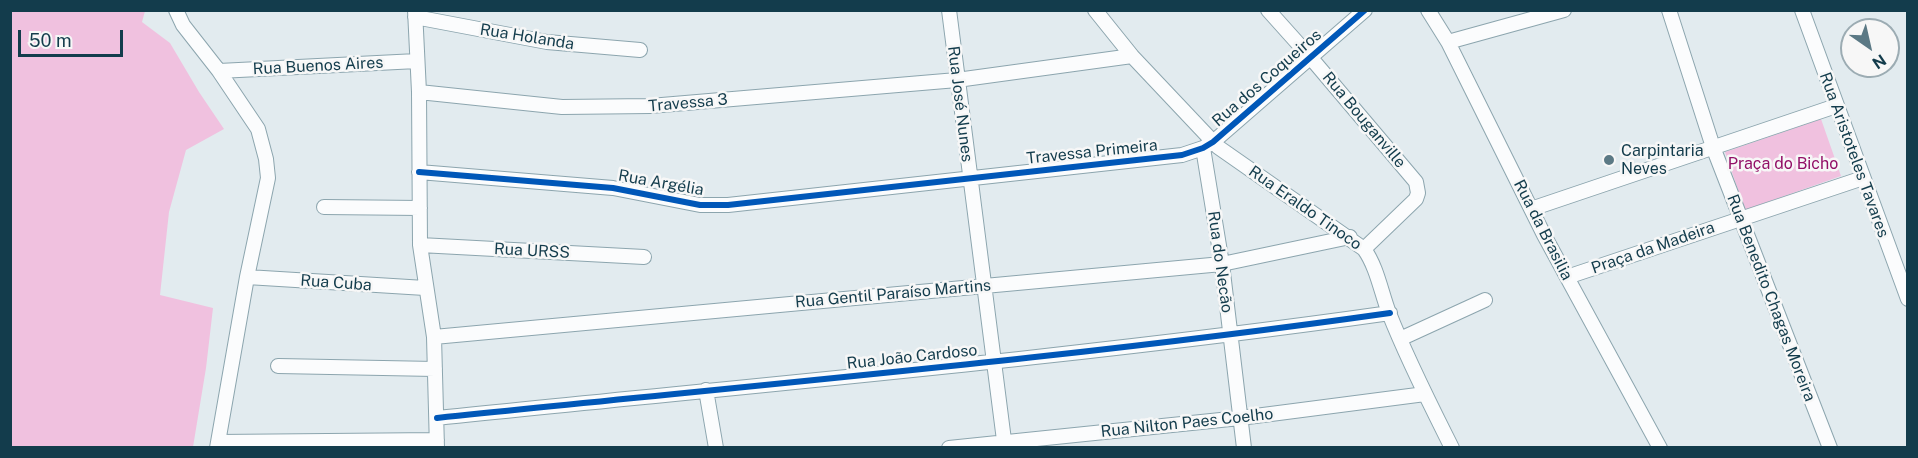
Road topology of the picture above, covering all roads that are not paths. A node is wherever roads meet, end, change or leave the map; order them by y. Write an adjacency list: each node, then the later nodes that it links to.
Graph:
1 (176, 10): 16 (street)
2 (949, 10): 17 (street, Rua José Nunes)
3 (1095, 10): 13 (street, Rua Eraldo Tinoco)
4 (1268, 10): 14 (street, Rua Bouganville)
5 (1365, 10): 14 (street, Rua dos Coqueiros)
6 (1428, 10): 11 (street, Rua da Brasilia)
7 (1564, 10): 11 (street)
8 (1669, 10): 21 (street, Rua Benedito Chagas Moreira)
9 (1802, 10): 19 (street, Rua Aristoteles Tavares)
10 (415, 14): 12 (street, Rua Holanda); 15 (street)
11 (1448, 42): 27 (street, Rua da Brasilia)
12 (640, 50)
13 (1132, 56): 17 (street, Travessa 3); 20 (street, Rua Eraldo Tinoco)
14 (1311, 58): 20 (street, Rua dos Coqueiros); 31 (street, Rua Bouganville)
15 (417, 61): 16 (street, Rua Buenos Aires); 18 (street)
16 (219, 71): 34 (street)
17 (957, 80): 18 (street, Travessa 3); 24 (street, Rua José Nunes)
18 (420, 92): 22 (street)
19 (1836, 106): 21 (street); 23 (street, Rua Aristoteles Tavares)
20 (1208, 145): 24 (street, Travessa Primeira); 29 (street, Rua Eraldo Tinoco); 33 (street, Rua do Necão)
21 (1713, 147): 27 (street); 28 (street, Rua Benedito Chagas Moreira)
22 (419, 172): 24 (street, Rua Argélia); 26 (street)
23 (1863, 178): 28 (street, Praça da Madeira); 38 (street, Rua Aristoteles Tavares)
24 (970, 180): 36 (street, Rua José Nunes)
25 (324, 207): 26 (street)
26 (420, 208): 30 (street)
27 (1531, 209): 35 (street, Rua da Brasilia)
28 (1740, 219): 35 (street, Praça da Madeira); 59 (street, Rua Benedito Chagas Moreira)
29 (1350, 237): 31 (street, Rua Eraldo Tinoco); 33 (street, Rua Gentil Paraíso Martins)
30 (420, 245): 32 (street, Rua URSS); 37 (street)
31 (1364, 249): 40 (street, Rua Eraldo Tinoco)
32 (644, 257)
33 (1222, 264): 36 (street, Rua Gentil Paraíso Martins); 41 (street, Rua do Necão)
34 (247, 277): 37 (street, Rua Cuba); 53 (street)
35 (1567, 277): 58 (street, Rua da Brasilia)
36 (984, 286): 42 (street, Rua Gentil Paraíso Martins); 44 (street, Rua José Nunes)
37 (425, 288): 42 (street)
38 (1908, 299)
39 (1485, 300): 43 (street)
40 (1390, 313): 41 (street, Rua João Cardoso); 43 (street, Rua Eraldo Tinoco)
41 (1230, 336): 44 (street, Rua João Cardoso); 50 (street, Rua do Necão)
42 (434, 337): 46 (street)
43 (1400, 339): 48 (street, Rua Eraldo Tinoco)
44 (996, 362): 47 (street, Rua João Cardoso); 52 (street, Rua José Nunes)
45 (278, 366): 46 (street)
46 (435, 369): 49 (street)
47 (706, 390): 49 (street, Rua João Cardoso); 54 (street)
48 (1425, 394): 50 (street, Rua Nilton Paes Coelho); 57 (street, Rua Eraldo Tinoco)
49 (437, 418): 51 (street)
50 (1240, 418): 52 (street, Rua Nilton Paes Coelho); 56 (street, Rua do Necão)
51 (437, 444): 53 (street)
52 (1005, 444): 55 (street, Rua Nilton Paes Coelho)
53 (218, 445)
54 (716, 447)
55 (949, 447)
56 (1244, 447)
57 (1452, 447)
58 (1660, 447)
59 (1830, 447)

